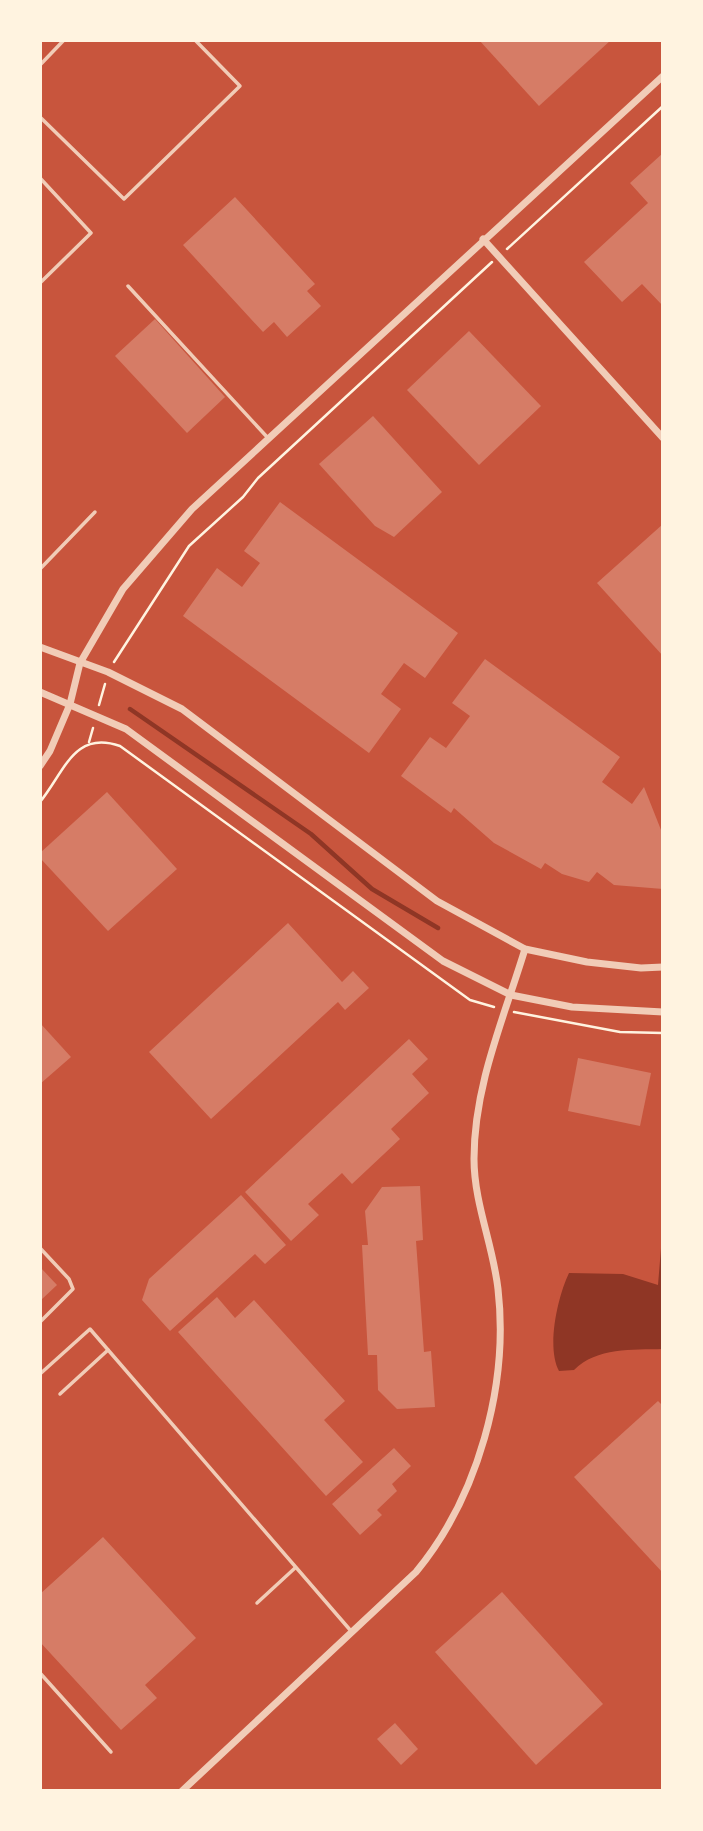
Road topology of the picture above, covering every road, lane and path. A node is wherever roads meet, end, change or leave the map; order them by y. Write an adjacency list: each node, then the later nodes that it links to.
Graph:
1 (64, 40): 3 (lane)
2 (195, 40): 6 (lane)
3 (40, 65)
4 (663, 76): 8 (street)
5 (663, 106): 9 (path)
6 (40, 117)
7 (40, 178): 10 (lane)
8 (483, 239): 9 (street); 12 (street)
9 (498, 256): 13 (street); 18 (path)
10 (40, 283)
11 (128, 286): 12 (lane)
12 (268, 438): 17 (street)
13 (663, 438)
14 (95, 512): 15 (lane)
15 (40, 569)
16 (40, 648): 17 (street)
17 (80, 663): 18 (street); 20 (street)
18 (108, 672): 21 (path); 24 (street)
19 (40, 692): 20 (street)
20 (70, 704): 21 (street); 22 (street)
21 (96, 715): 23 (path); 26 (street)
22 (40, 766)
23 (40, 802)
24 (526, 949): 25 (street); 26 (street)
25 (663, 967)
26 (511, 995): 27 (street); 35 (street)
27 (663, 1012)
28 (40, 1248): 29 (lane)
29 (40, 1322)
30 (108, 1350): 31 (lane); 32 (lane); 33 (lane)
31 (40, 1374)
32 (60, 1394)
33 (295, 1568): 34 (lane); 35 (lane)
34 (257, 1603)
35 (352, 1632): 38 (street)
36 (40, 1673): 37 (lane)
37 (111, 1752)
38 (182, 1791)

